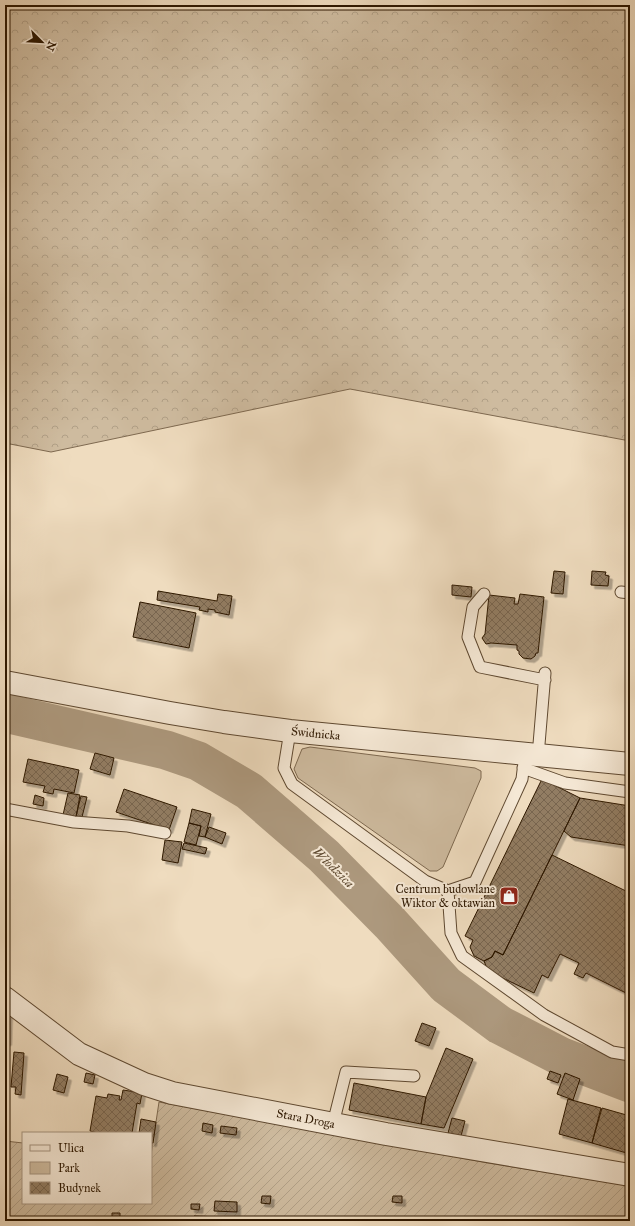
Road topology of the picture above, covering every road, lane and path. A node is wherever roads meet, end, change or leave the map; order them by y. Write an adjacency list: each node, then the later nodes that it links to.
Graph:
1 (484, 594): 4 (lane)
2 (5, 682): 3 (street, Świdnicka)
3 (290, 730): 4 (street, Świdnicka); 9 (lane)
4 (528, 759): 5 (street, Świdnicka); 6 (lane); 9 (lane)
5 (630, 764)
6 (630, 792)
7 (5, 809): 8 (lane)
8 (165, 833)
9 (448, 891): 11 (lane)
10 (5, 998): 13 (street, Stara Droga)
11 (630, 1055)
12 (414, 1076): 13 (lane)
13 (333, 1124): 14 (street, Stara Droga)
14 (630, 1175)

